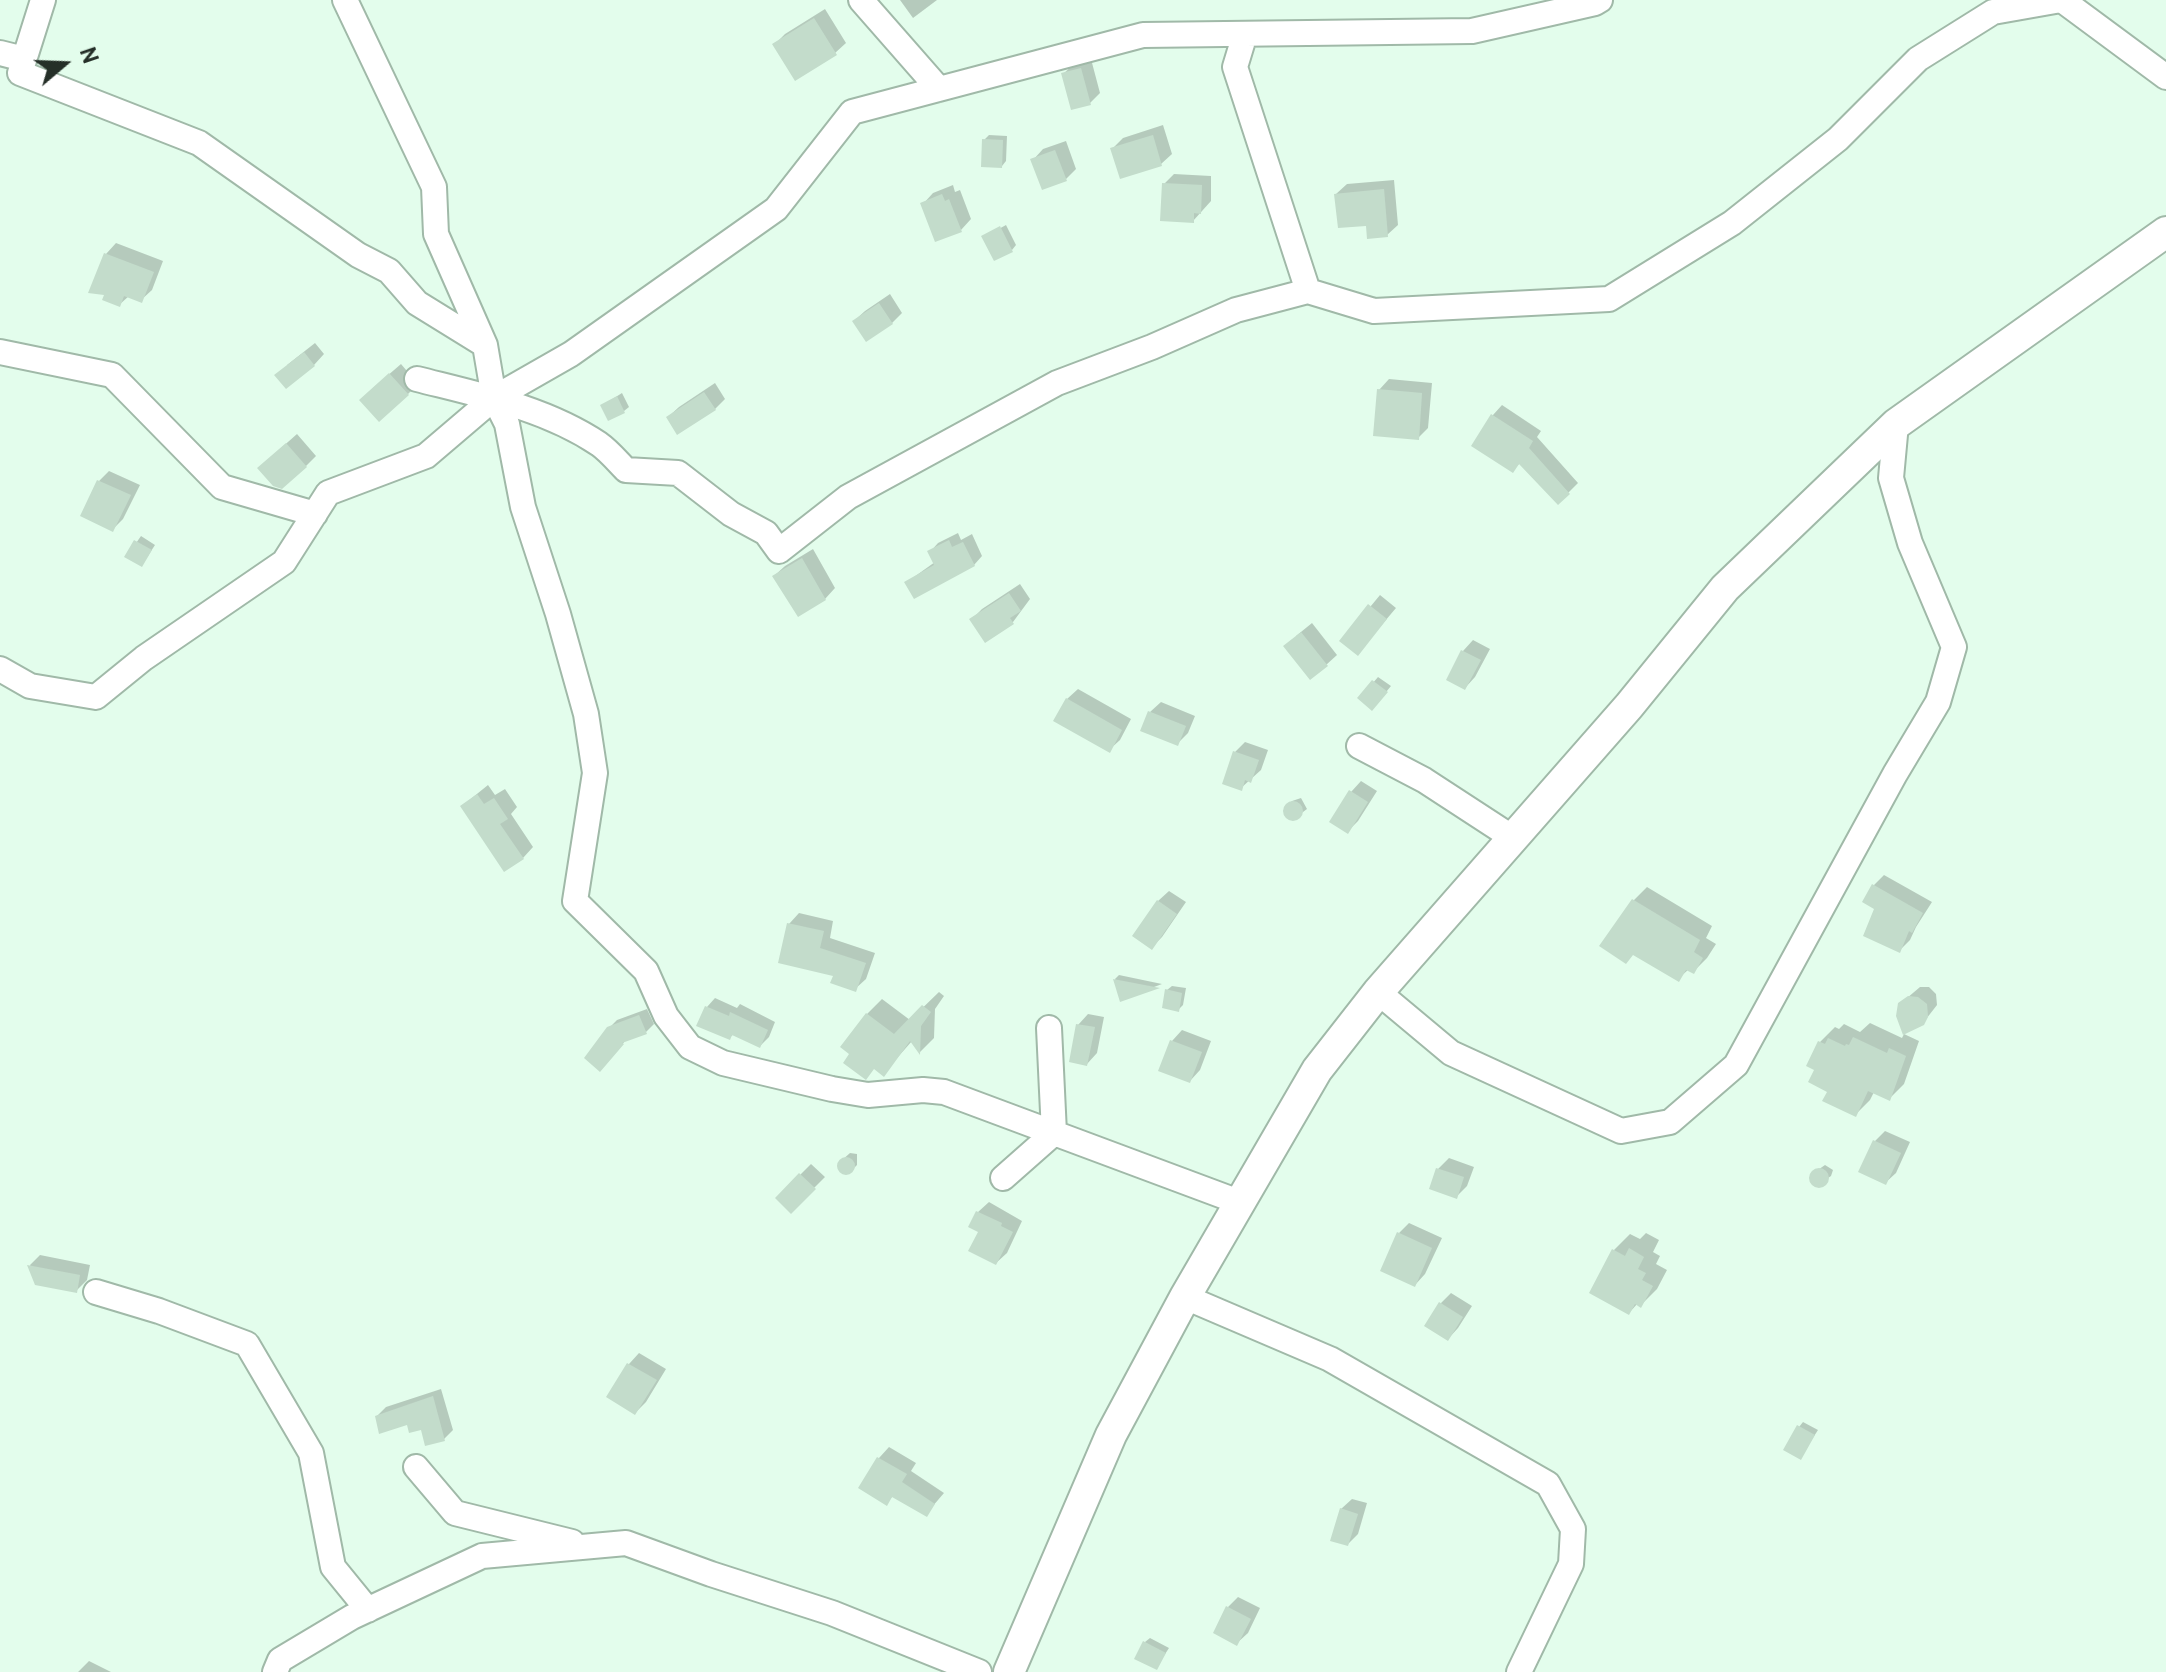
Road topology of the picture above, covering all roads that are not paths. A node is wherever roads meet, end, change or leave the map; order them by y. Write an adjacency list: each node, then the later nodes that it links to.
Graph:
1 (43, 0): 8 (street)
2 (345, 0): 13 (street)
3 (861, 0): 10 (street)
4 (1600, 0): 6 (street)
5 (2062, 0): 9 (street); 12 (street)
6 (1245, 34): 10 (street); 12 (street)
7 (0, 53): 8 (street)
8 (24, 59): 13 (street)
9 (2166, 77)
10 (939, 89): 16 (street)
11 (2166, 232): 17 (street)
12 (1308, 291): 16 (street)
13 (485, 345): 16 (street)
14 (0, 352): 18 (street)
15 (417, 379): 16 (street)
16 (494, 398): 18 (street); 24 (street)
17 (1896, 424): 21 (street); 22 (street)
18 (315, 514): 19 (street)
19 (0, 669)
20 (1359, 746): 21 (street)
21 (1513, 838): 22 (street)
22 (1378, 992): 26 (street)
23 (1049, 1028): 24 (street)
24 (1054, 1133): 25 (street); 26 (street)
25 (1003, 1178)
26 (1239, 1202): 28 (street)
27 (96, 1292): 31 (street)
28 (1185, 1297): 34 (street); 35 (street)
29 (416, 1467): 30 (street)
30 (590, 1546): 31 (street); 33 (street)
31 (368, 1610): 32 (street)
32 (275, 1672)
33 (979, 1672)
34 (1009, 1672)
35 (1519, 1672)

